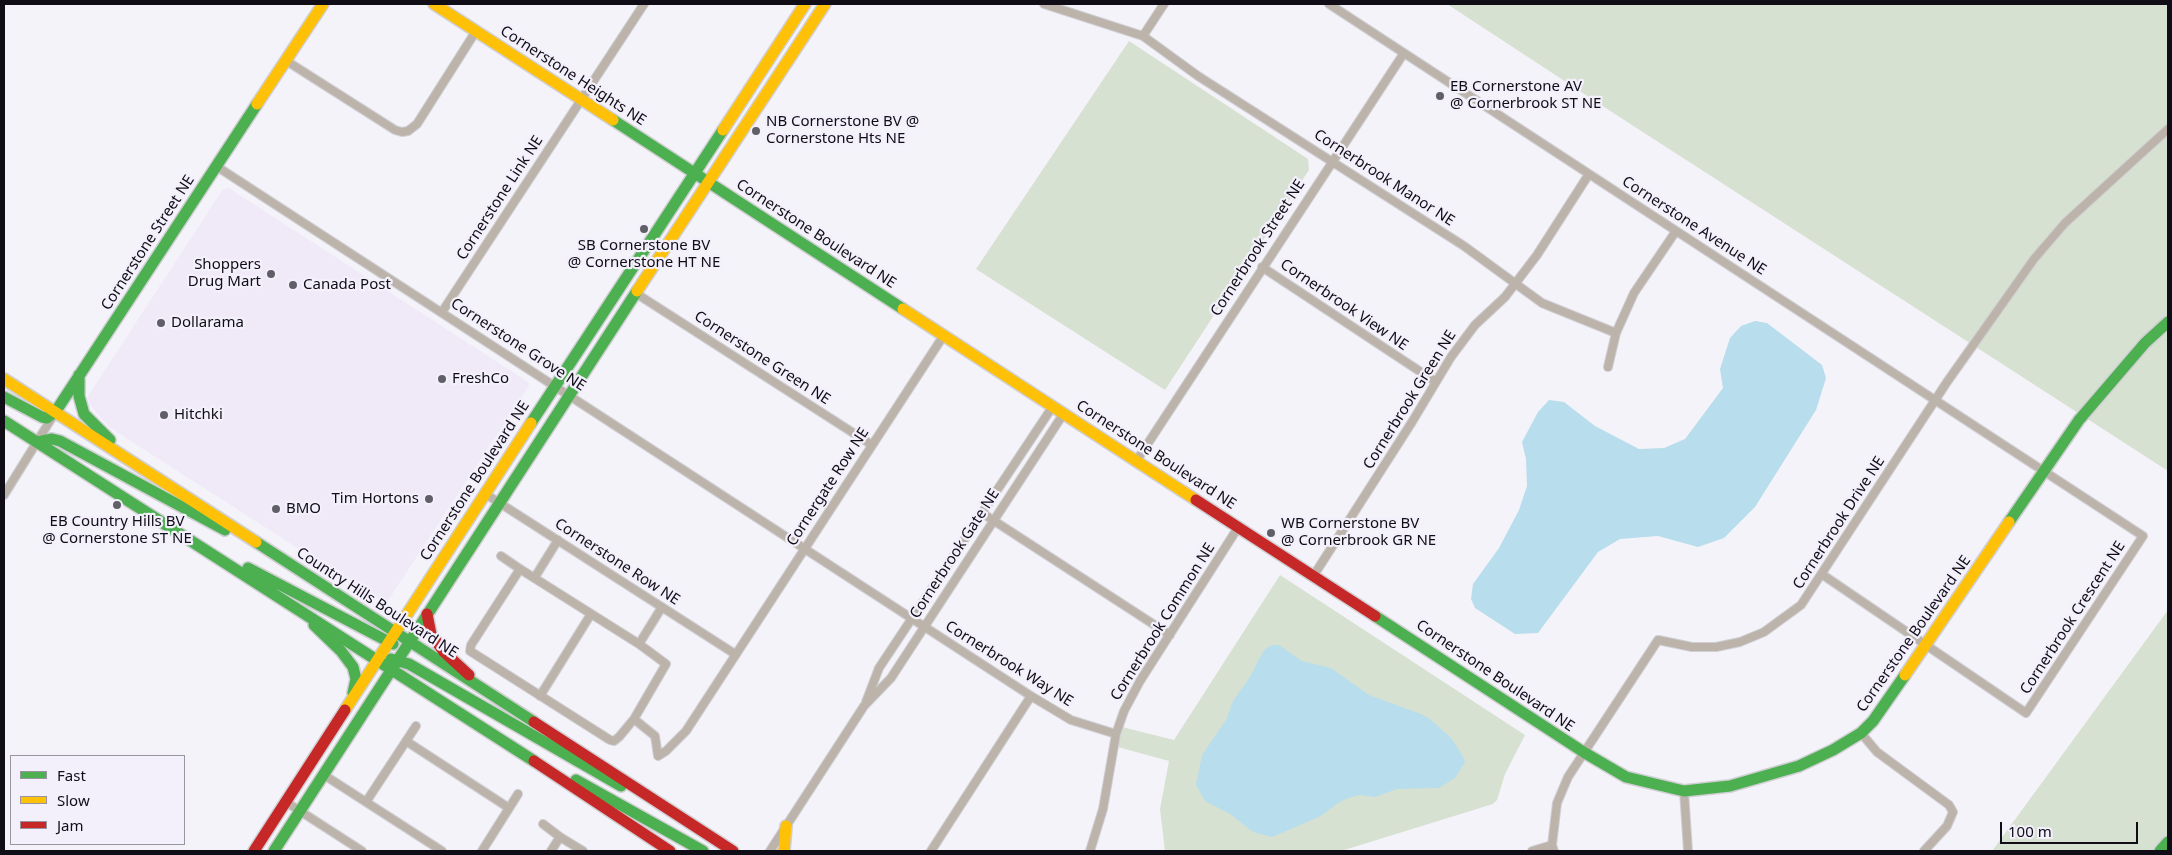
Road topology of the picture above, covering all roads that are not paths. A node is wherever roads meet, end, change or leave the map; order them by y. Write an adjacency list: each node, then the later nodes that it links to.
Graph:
1 (434, 4): 9 (main road, Cornerstone Heights NE)
2 (644, 4): 13 (street, Cornerstone Link NE)
3 (805, 4): 17 (main road, Cornerstone Boulevard NE)
4 (826, 4): 19 (main road)
5 (1044, 4): 10 (street, Cornerbrook Manor NE)
6 (1164, 4): 10 (street)
7 (1329, 4): 11 (street, Cornerstone Avenue NE)
8 (321, 5): 12 (main road, Cornerstone Street NE)
9 (476, 31): 12 (street); 13 (main road, Cornerstone Heights NE)
10 (1143, 36): 15 (street, Cornerbrook Manor NE)
11 (1404, 53): 15 (street, Cornerbrook Street NE); 18 (street, Cornerstone Avenue NE)
12 (285, 60): 16 (main road, Cornerstone Street NE)
13 (580, 99): 17 (main road, Cornerstone Heights NE); 24 (street, Cornerstone Link NE)
14 (2168, 129): 35 (street, Cornerbrook Drive NE)
15 (1332, 160): 21 (street, Cornerbrook Street NE); 22 (street, Cornerbrook Manor NE)
16 (216, 166): 24 (street, Cornerstone Grove NE); 29 (main road, Cornerstone Street NE)
17 (695, 174): 19 (main road, Cornerstone Heights NE); 32 (main road, Cornerstone Boulevard NE)
18 (1589, 174): 20 (street, Cornerstone Avenue NE); 22 (street, Cornerbrook Green NE)
19 (709, 183): 23 (main road); 27 (main road, Cornerstone Boulevard NE)
20 (1676, 231): 26 (street); 35 (street, Cornerstone Avenue NE)
21 (1262, 267): 31 (street, Cornerbrook View NE); 42 (street, Cornerbrook Street NE)
22 (1515, 283): 26 (street, Cornerbrook Manor NE); 31 (street, Cornerbrook Green NE)
23 (637, 294): 33 (main road); 41 (street, Cornerstone Green NE)
24 (442, 312): 32 (street, Cornerstone Grove NE)
25 (2168, 322): 44 (main road, Cornerstone Boulevard NE)
26 (1616, 333): 28 (street)
27 (944, 336): 36 (main road, Cornerstone Boulevard NE); 41 (street, Cornergate Row NE)
28 (1608, 367)
29 (79, 375): 37 (main road, Cornerstone Street NE); 43 (main road)
30 (4, 379): 37 (main road, Country Hills Boulevard NE)
31 (1436, 382): 58 (street, Cornerbrook Green NE)
32 (556, 386): 33 (street, Cornerstone Grove NE); 45 (main road, Cornerstone Boulevard NE)
33 (571, 396): 47 (main road); 54 (street, Cornerstone Grove NE)
34 (4, 398): 37 (main road)
35 (1935, 400): 44 (street, Cornerstone Avenue NE); 57 (street, Cornerbrook Drive NE)
36 (1052, 406): 38 (main road, Cornerstone Boulevard NE); 48 (street, Cornerbrook Gate NE)
37 (56, 411): 40 (street, Cornerstone Street NE); 43 (main road, Country Hills Boulevard NE)
38 (1064, 413): 42 (main road, Cornerstone Boulevard NE); 49 (street, Cornerbrook Gate NE)
39 (4, 420): 40 (main road)
40 (38, 442): 46 (street, Cornerstone Street NE); 51 (main road); 53 (main road)
41 (872, 444): 54 (street, Cornergate Row NE)
42 (1136, 460): 50 (main road, Cornerstone Boulevard NE)
43 (142, 467): 53 (main road, Country Hills Boulevard NE)
44 (2043, 471): 69 (main road, Cornerstone Boulevard NE); 69 (street, Cornerbrook Crescent NE)
45 (484, 493): 47 (street, Cornerstone Row NE); 66 (main road, Cornerstone Boulevard NE)
46 (4, 495)
47 (500, 502): 52 (street, Cornerstone Row NE); 62 (main road)
48 (982, 513): 49 (street); 64 (street, Cornerbrook Gate NE)
49 (994, 520): 64 (street, Cornerbrook Gate NE); 65 (street)
50 (1239, 526): 58 (main road, Cornerstone Boulevard NE); 65 (street, Cornerbrook Common NE)
51 (182, 534): 60 (main road); 66 (main road)
52 (558, 540): 59 (street); 61 (street, Cornerstone Row NE)
53 (261, 545): 66 (main road, Country Hills Boulevard NE)
54 (805, 547): 64 (street, Cornerstone Grove NE); 70 (street, Cornergate Row NE)
55 (501, 556): 56 (street)
56 (520, 569): 59 (street); 75 (street)
57 (1822, 575): 69 (street); 85 (street, Cornerbrook Drive NE)
58 (1314, 576): 85 (main road, Cornerstone Boulevard NE)
59 (535, 577): 63 (street)
60 (293, 605): 72 (main road); 77 (main road)
61 (662, 608): 68 (street); 70 (street, Cornerstone Row NE)
62 (427, 614): 67 (main road); 74 (main road)
63 (591, 614): 68 (street); 75 (street)
64 (919, 623): 76 (street, Cornerbrook Way NE); 78 (street, Cornerbrook Gate NE); 78 (street, Cornerbrook Gate NE)
65 (1170, 635): 82 (street, Cornerbrook Common NE)
66 (391, 637): 67 (main road); 72 (main road, Cornerstone Boulevard NE)
67 (409, 642): 71 (main road); 74 (main road, Country Hills Boulevard NE)
68 (639, 644): 79 (street)
69 (1926, 645): 81 (main road, Cornerstone Boulevard NE)
70 (735, 654): 79 (street, Cornergate Row NE)
71 (397, 659): 72 (main road); 73 (main road); 91 (main road)
72 (376, 660): 73 (main road); 77 (main road, Cornerstone Boulevard NE)
73 (390, 669): 84 (main road); 86 (main road)
74 (490, 695): 91 (main road, Country Hills Boulevard NE)
75 (540, 696): 79 (street)
76 (1031, 696): 82 (street, Cornerbrook Way NE); 111 (street)
77 (349, 703): 89 (main road, Cornerstone Boulevard NE)
78 (864, 706): 95 (street, Cornerbrook Gate NE)
79 (634, 719)
80 (416, 726): 83 (street)
81 (1861, 733): 87 (main road, Cornerstone Boulevard NE); 115 (street)
82 (1116, 734): 112 (street, Cornerbrook Common NE)
83 (406, 741): 90 (street); 92 (street)
84 (506, 742): 99 (main road); 107 (main road)
85 (1585, 753): 87 (main road, Cornerstone Boulevard NE); 98 (street, Cornerbrook Drive NE)
86 (324, 775): 90 (street); 93 (main road)
87 (1684, 791): 114 (street)
88 (518, 794): 92 (street)
89 (286, 802): 93 (street); 101 (main road, Cornerstone Boulevard NE)
90 (366, 802): 100 (street)
91 (664, 807): 108 (main road, Country Hills Boulevard NE)
92 (509, 808): 104 (street)
93 (300, 811): 102 (main road); 103 (street)
94 (543, 824): 96 (street)
95 (786, 826): 109 (street, Cornerbrook Gate NE); 110 (main road)
96 (560, 837): 105 (street); 106 (street)
97 (2168, 842): 116 (main road)
98 (1553, 848): 113 (street)
99 (666, 849)
100 (438, 850)
101 (254, 851)
102 (274, 851)
103 (362, 851)
104 (482, 851)
105 (551, 851)
106 (582, 851)
107 (703, 851)
108 (734, 851)
109 (770, 851)
110 (784, 851)
111 (931, 851)
112 (1090, 851)
113 (1532, 851)
114 (1688, 851)
115 (1924, 851)
116 (2160, 851)

